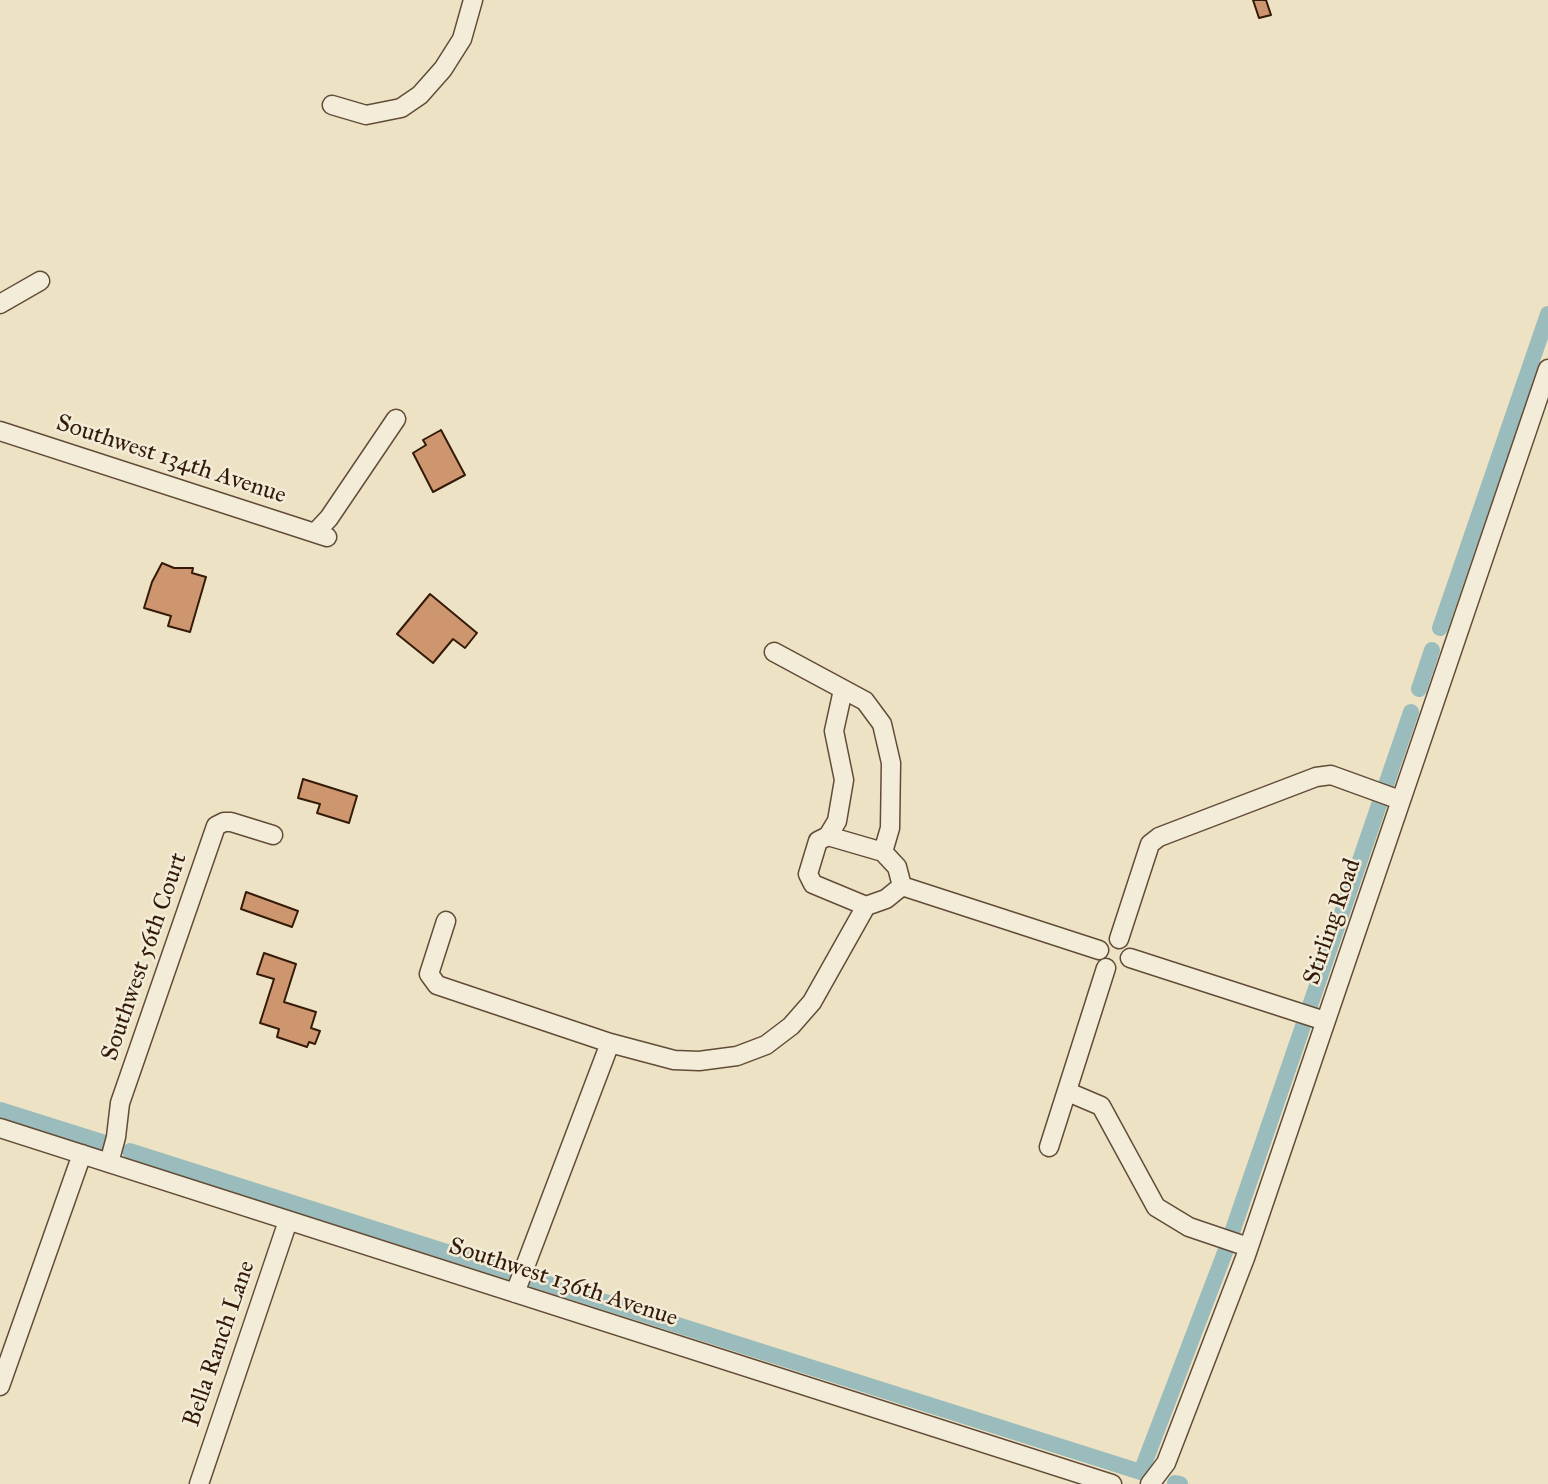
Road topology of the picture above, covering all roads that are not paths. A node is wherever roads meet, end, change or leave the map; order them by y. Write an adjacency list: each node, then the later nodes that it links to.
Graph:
1 (473, 0): 2 (street)
2 (332, 105)
3 (40, 281): 4 (street)
4 (0, 304)
5 (1548, 369): 10 (street, Stirling Road)
6 (396, 418): 7 (street, Southwest 134th Avenue)
7 (0, 431)
8 (774, 652): 9 (street)
9 (843, 690): 12 (street); 13 (street)
10 (1401, 800): 17 (street); 21 (street, Stirling Road)
11 (273, 835): 27 (street, Southwest 56th Court)
12 (828, 836): 13 (street); 15 (street)
13 (883, 852): 14 (street)
14 (902, 887): 15 (street); 18 (street)
15 (866, 906): 22 (street)
16 (446, 921): 22 (street)
17 (1119, 939): 18 (street); 19 (street)
18 (1099, 950): 20 (street)
19 (1130, 958): 20 (street); 21 (street)
20 (1106, 968): 23 (street)
21 (1325, 1021): 29 (street, Stirling Road)
22 (610, 1043): 30 (street)
23 (1068, 1092): 25 (street); 29 (street)
24 (0, 1128): 26 (street, Southwest 136th Avenue)
25 (1049, 1147)
26 (82, 1154): 27 (street, Southwest 136th Avenue); 31 (street)
27 (109, 1163): 28 (street, Southwest 136th Avenue)
28 (288, 1220): 30 (street, Southwest 136th Avenue); 32 (street, Bella Ranch Lane)
29 (1248, 1247): 34 (street, Stirling Road)
30 (515, 1293): 33 (street, Southwest 136th Avenue)
31 (0, 1386)
32 (199, 1484)
33 (1112, 1484)
34 (1150, 1484)

